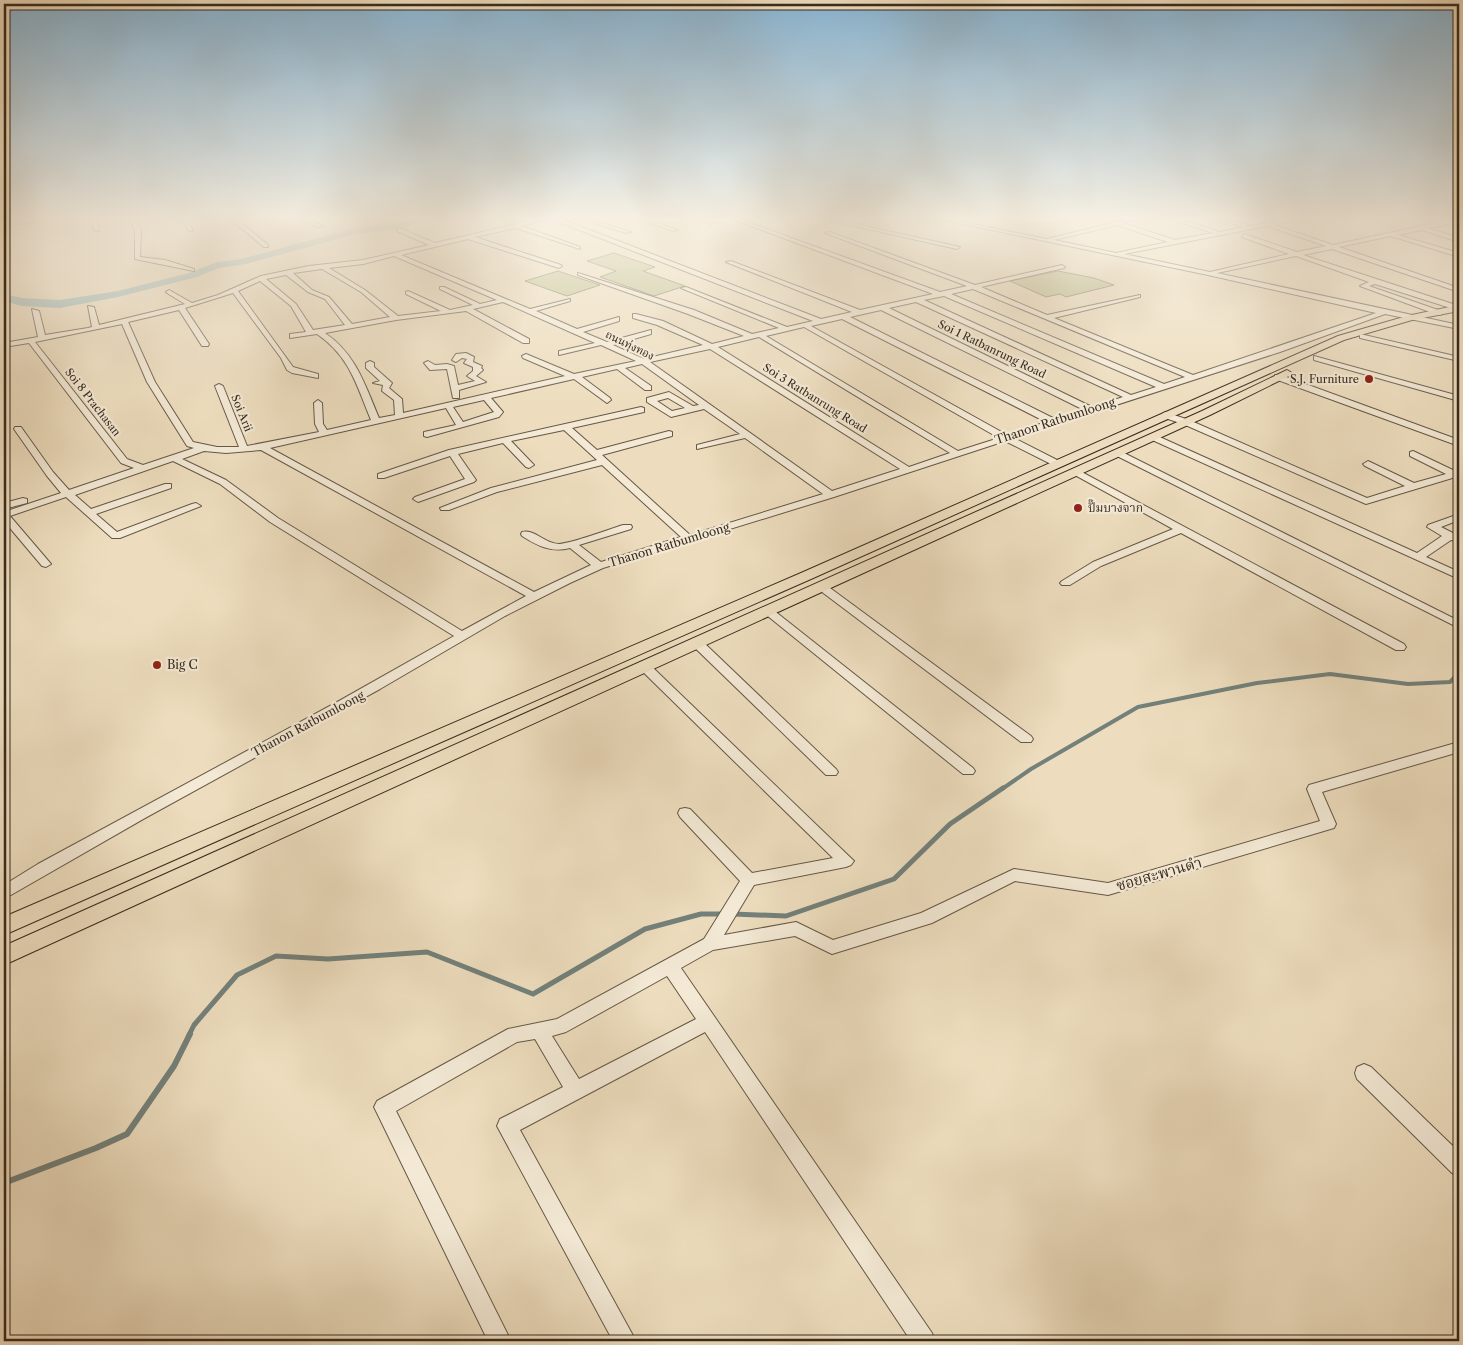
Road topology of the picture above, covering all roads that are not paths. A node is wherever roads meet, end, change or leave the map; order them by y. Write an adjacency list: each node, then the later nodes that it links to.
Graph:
1 (257, 280): 19 (street)
2 (263, 280): 55 (street)
3 (296, 280): 50 (street)
4 (345, 280): 44 (street)
5 (455, 280): 25 (street, ถนนทุ่งทอง)
6 (597, 280): 61 (street)
7 (713, 280): 48 (street)
8 (775, 280): 40 (street)
9 (901, 280): 23 (street)
10 (955, 280): 16 (street)
11 (1002, 280): 16 (street)
12 (1239, 280): 38 (street)
13 (1369, 280): 15 (street)
14 (1429, 280): 20 (street)
15 (1375, 282): 33 (street); 39 (street)
16 (972, 286): 23 (street); 43 (street)
17 (442, 288): 29 (street)
18 (684, 288): 53 (street)
19 (234, 290): 28 (street); 82 (street)
20 (1459, 290)
21 (169, 292): 28 (street)
22 (408, 293): 37 (street)
23 (941, 294): 27 (street); 54 (street)
24 (1138, 296): 43 (street)
25 (504, 300): 29 (street); 36 (street, ถนนทุ่งทอง)
26 (568, 300): 36 (street)
27 (918, 300): 32 (street); 62 (street)
28 (191, 305): 31 (street)
29 (480, 306): 34 (street)
30 (90, 308): 52 (street)
31 (181, 308): 47 (street); 67 (street)
32 (883, 308): 40 (street); 102 (street, Soi 1 Ratbanrung Road)
33 (1458, 308): 39 (main road)
34 (467, 309): 37 (street); 66 (street)
35 (35, 311): 64 (street)
36 (529, 311): 56 (street, ถนนทุ่งทอง)
37 (449, 312): 44 (street)
38 (1385, 312): 45 (street); 59 (street, Thanon Ratbumloong)
39 (1438, 312): 45 (main road)
40 (861, 313): 42 (street)
41 (636, 316): 70 (street, Soi 3 Ratbanrung Road)
42 (845, 316): 48 (street); 106 (street)
43 (1048, 317): 84 (street)
44 (396, 318): 50 (street)
45 (1410, 318): 51 (street); 58 (main road)
46 (616, 319): 56 (street)
47 (124, 322): 52 (street); 121 (street)
48 (822, 322): 49 (street)
49 (805, 325): 53 (street); 116 (street)
50 (350, 326): 55 (street)
51 (1459, 327)
52 (96, 328): 64 (street)
53 (787, 329): 61 (street)
54 (1030, 330): 62 (street); 89 (street)
55 (314, 331): 60 (street); 105 (street)
56 (576, 332): 68 (street, ถนนทุ่งทอง)
57 (648, 332): 68 (street)
58 (1370, 332): 63 (main road); 74 (main road); 75 (street)
59 (1318, 335): 63 (street); 71 (street, Thanon Ratbumloong)
60 (294, 336)
61 (756, 336): 70 (street); 126 (street)
62 (1001, 338): 93 (street)
63 (1340, 338): 77 (main road)
64 (42, 339): 65 (street)
65 (31, 341): 69 (street); 133 (street, Soi 8 Prachasan)
66 (526, 341)
67 (205, 344)
68 (604, 344): 72 (street); 78 (street, ถนนทุ่งทอง)
69 (4, 345)
70 (711, 346): 78 (street); 134 (street, Soi 3 Ratbanrung Road)
71 (1277, 350): 77 (street); 84 (street, Thanon Ratbumloong)
72 (562, 354)
73 (526, 356): 83 (street)
74 (1317, 358): 85 (main road); 94 (street)
75 (1459, 359)
76 (456, 360): 90 (street)
77 (1290, 360): 104 (main road)
78 (643, 362): 81 (street); 99 (street, ถนนทุ่งทอง)
79 (370, 363): 87 (street)
80 (428, 363): 90 (street)
81 (619, 367): 83 (street); 91 (street)
82 (315, 376)
83 (575, 377): 92 (street); 95 (street)
84 (1191, 377): 89 (street, Thanon Ratbumloong)
85 (1278, 377): 107 (main road); 118 (street)
86 (377, 383): 87 (street)
87 (388, 383): 103 (street)
88 (219, 386): 122 (street, Soi Arii)
89 (1161, 386): 93 (street, Thanon Ratbumloong)
90 (455, 388): 97 (street)
91 (648, 388)
92 (486, 396): 97 (street); 108 (street)
93 (1129, 396): 102 (street, Thanon Ratbumloong)
94 (1459, 399)
95 (607, 400)
96 (318, 403): 111 (street)
97 (458, 403): 98 (street)
98 (448, 405): 103 (street); 108 (street)
99 (705, 406): 100 (street); 114 (street, ถนนทุ่งทอง)
100 (692, 409)
101 (641, 410): 109 (street)
102 (1091, 410): 106 (street, Thanon Ratbumloong)
103 (399, 416): 105 (street)
104 (1165, 416): 107 (street); 130 (main road)
105 (376, 421): 111 (street)
106 (1053, 422): 116 (street, Thanon Ratbumloong)
107 (1186, 422): 115 (main road); 139 (street)
108 (460, 426): 112 (street)
109 (565, 426): 117 (street); 125 (street)
110 (18, 429): 140 (street)
111 (324, 433): 119 (street)
112 (427, 434)
113 (669, 434): 125 (street)
114 (746, 435): 120 (street); 141 (street, ถนนทุ่งทอง)
115 (1153, 437): 124 (main road); 155 (street)
116 (1006, 438): 126 (street, Thanon Ratbumloong); 130 (street)
117 (505, 440): 123 (street); 132 (street)
118 (1459, 443)
119 (262, 447): 122 (street); 162 (street)
120 (700, 447)
121 (201, 449): 122 (street); 128 (street)
122 (244, 449)
123 (452, 452): 137 (street); 142 (street)
124 (1118, 453): 135 (main road); 164 (street)
125 (594, 454): 129 (street)
126 (957, 454): 134 (street, Thanon Ratbumloong)
127 (1413, 454): 136 (street)
128 (173, 458): 133 (street); 165 (street)
129 (602, 462): 145 (street); 153 (street)
130 (1056, 464): 158 (main road)
131 (1368, 464): 139 (street)
132 (529, 465)
133 (143, 469): 140 (street)
134 (908, 470): 141 (street, Thanon Ratbumloong)
135 (1076, 472): 150 (street); 161 (main road)
136 (1457, 474): 139 (street)
137 (380, 476)
138 (168, 486): 146 (street)
139 (1414, 487)
140 (68, 493): 143 (street); 146 (street); 147 (street)
141 (831, 495): 153 (street, Thanon Ratbumloong)
142 (418, 499)
143 (4, 506)
144 (196, 506): 146 (street)
145 (445, 508)
146 (91, 512)
147 (4, 515): 156 (street)
148 (1459, 518): 152 (street)
149 (627, 527): 154 (street)
150 (1182, 529): 160 (street); 167 (street)
151 (526, 534): 154 (street)
152 (1454, 537): 155 (street)
153 (689, 539): 157 (street, Thanon Ratbumloong)
154 (572, 544): 157 (street)
155 (1418, 557): 159 (street)
156 (46, 564)
157 (599, 566): 162 (street, Thanon Ratbumloong)
158 (806, 576): 161 (main road); 176 (main road)
159 (1459, 576)
160 (1066, 583)
161 (822, 587): 163 (main road); 169 (street)
162 (534, 596): 165 (street, Thanon Ratbumloong)
163 (768, 611): 166 (main road); 171 (street)
164 (1459, 625)
165 (462, 636): 175 (street, Thanon Ratbumloong)
166 (697, 643): 168 (main road); 172 (street)
167 (1400, 647)
168 (645, 666): 174 (street); 178 (main road)
169 (1026, 739)
170 (1459, 747): 177 (street, ซอยสะพานดำ)
171 (968, 770)
172 (831, 772)
173 (685, 813): 174 (street)
174 (749, 880): 177 (street)
175 (4, 893)
176 (4, 926)
177 (710, 944): 179 (street, ซอยสะพานดำ)
178 (4, 956)
179 (670, 966): 180 (street); 181 (street, ซอยสะพานดำ)
180 (709, 1021): 183 (street); 187 (street)
181 (539, 1030): 183 (street); 185 (street, ซอยสะพานดำ)
182 (1364, 1073): 184 (street)
183 (575, 1090): 186 (street)
184 (1459, 1166)
185 (500, 1341)
186 (624, 1341)
187 (924, 1341)

